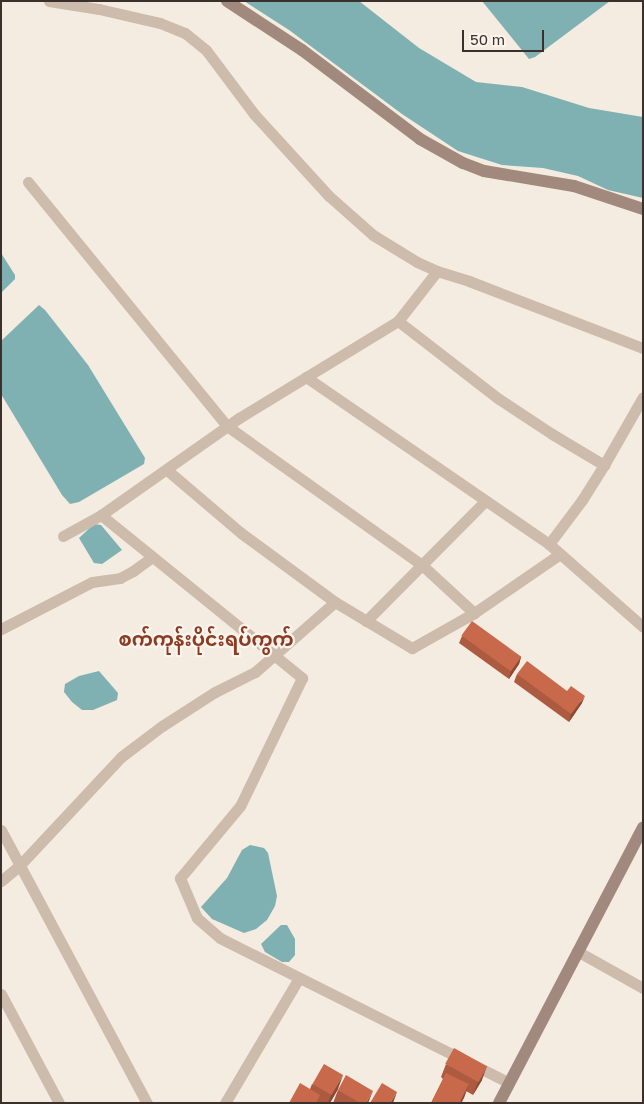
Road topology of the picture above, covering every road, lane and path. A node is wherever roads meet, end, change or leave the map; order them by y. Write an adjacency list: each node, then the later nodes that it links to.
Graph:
1 (49, 1): 5 (street)
2 (227, 1): 4 (street)
3 (28, 182): 10 (street)
4 (643, 210)
5 (438, 271): 6 (street); 7 (street)
6 (398, 321): 8 (street); 11 (street)
7 (643, 348)
8 (306, 377): 10 (street); 13 (street)
9 (643, 397): 11 (street)
10 (227, 426): 12 (street); 19 (street)
11 (604, 465): 16 (street)
12 (167, 470): 14 (street); 20 (street)
13 (485, 501): 16 (street); 19 (street)
14 (101, 515): 15 (street); 18 (street)
15 (63, 536)
16 (549, 544): 17 (street)
17 (560, 554): 21 (street); 23 (street)
18 (152, 557): 24 (street); 25 (street)
19 (422, 565): 21 (street); 22 (street)
20 (335, 602): 22 (street); 25 (street)
21 (474, 614): 22 (street)
22 (366, 621)
23 (643, 627)
24 (1, 629)
25 (275, 656): 28 (street); 31 (street)
26 (643, 827): 30 (street)
27 (1, 830): 28 (street)
28 (19, 866): 29 (street); 36 (street)
29 (1, 881)
30 (577, 951): 32 (street); 34 (street)
31 (300, 978): 34 (street); 37 (street)
32 (643, 988)
33 (1, 994): 35 (street)
34 (509, 1083): 38 (street)
35 (59, 1103)
36 (147, 1103)
37 (225, 1103)
38 (499, 1103)

